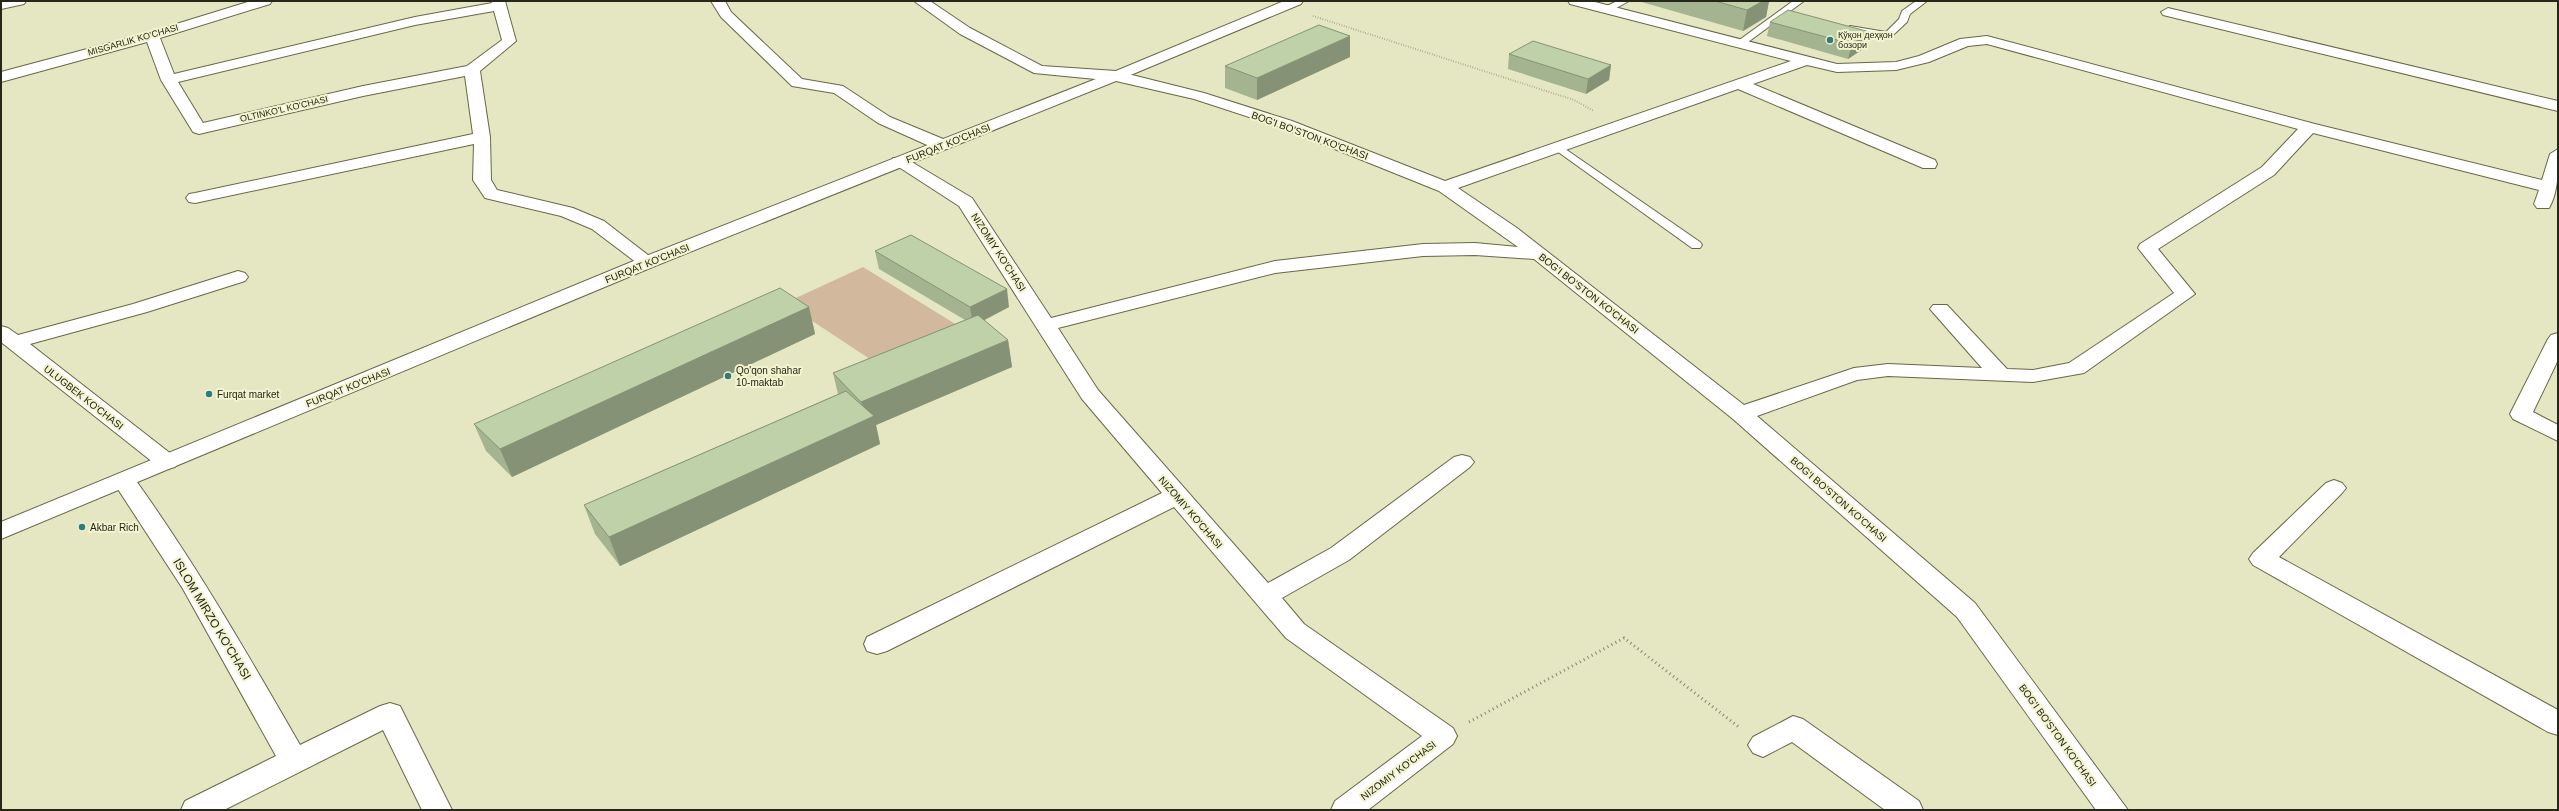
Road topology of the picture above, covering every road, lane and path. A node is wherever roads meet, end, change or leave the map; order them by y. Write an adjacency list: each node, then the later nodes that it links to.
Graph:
1 (19, 1): 11 (street)
2 (265, 1): 18 (street, MISGARLIK KO'CHASI)
3 (718, 1): 30 (street)
4 (921, 1): 22 (street, BOG'I BO'STON KO'CHASI)
5 (1296, 1): 22 (street, FURQAT KO'CHASI)
6 (1575, 1): 12 (street)
7 (1624, 1): 12 (lane)
8 (1798, 1): 13 (lane)
9 (1922, 1): 17 (lane)
10 (499, 3): 21 (street); 24 (street)
11 (1, 5)
12 (1608, 9): 19 (street)
13 (1783, 12): 16 (lane); 19 (lane)
14 (2168, 12): 26 (street)
15 (1308, 15): 27 (path)
16 (1798, 16)
17 (1841, 27)
18 (152, 36): 23 (street, MISGARLIK KO'CHASI); 24 (street, OLTINKO'L KO'CHASI)
19 (1742, 44): 20 (street)
20 (1807, 60): 25 (street); 28 (street)
21 (472, 70): 24 (street, OLTINKO'L KO'CHASI); 29 (street)
22 (1116, 76): 30 (street, FURQAT KO'CHASI); 35 (street, BOG'I BO'STON KO'CHASI)
23 (1, 77)
24 (169, 80)
25 (1739, 84): 27 (street); 34 (street)
26 (2558, 106)
27 (1620, 126): 31 (street)
28 (2309, 127): 32 (street); 45 (street)
29 (482, 137): 36 (street); 39 (street)
30 (942, 145): 33 (street, FURQAT KO'CHASI)
31 (1558, 147): 35 (street); 37 (lane)
32 (2558, 154)
33 (899, 162): 39 (street, FURQAT KO'CHASI); 42 (street, NIZOMIY KO'CHASI)
34 (1929, 164)
35 (1445, 186): 38 (street, BOG'I BO'STON KO'CHASI)
36 (195, 198)
37 (1696, 245)
38 (1539, 254): 42 (street); 46 (street, BOG'I BO'STON KO'CHASI)
39 (648, 262): 48 (street, FURQAT KO'CHASI)
40 (238, 277): 43 (street)
41 (1940, 309): 45 (street)
42 (1046, 325): 52 (street, NIZOMIY KO'CHASI)
43 (8, 337): 48 (street, ULUGBEK KO'CHASI)
44 (2558, 339): 47 (street)
45 (2001, 375): 46 (street)
46 (1741, 414): 64 (street, BOG'I BO'STON KO'CHASI)
47 (2558, 434)
48 (166, 462): 50 (street, FURQAT KO'CHASI)
49 (1462, 462): 54 (street)
50 (124, 480): 53 (street, FURQAT KO'CHASI); 59 (street, ISLOM MIRZO KO'CHASI)
51 (2334, 488): 56 (street)
52 (1176, 496): 54 (street, NIZOMIY KO'CHASI); 55 (street)
53 (1, 531)
54 (1264, 596): 57 (street, NIZOMIY KO'CHASI)
55 (877, 644)
56 (2558, 724)
57 (1443, 736): 58 (path); 62 (street, NIZOMIY KO'CHASI)
58 (1763, 745): 63 (street)
59 (294, 761): 60 (street); 61 (street)
60 (196, 810)
61 (437, 810)
62 (1346, 810)
63 (1908, 810)
64 (2113, 810)

